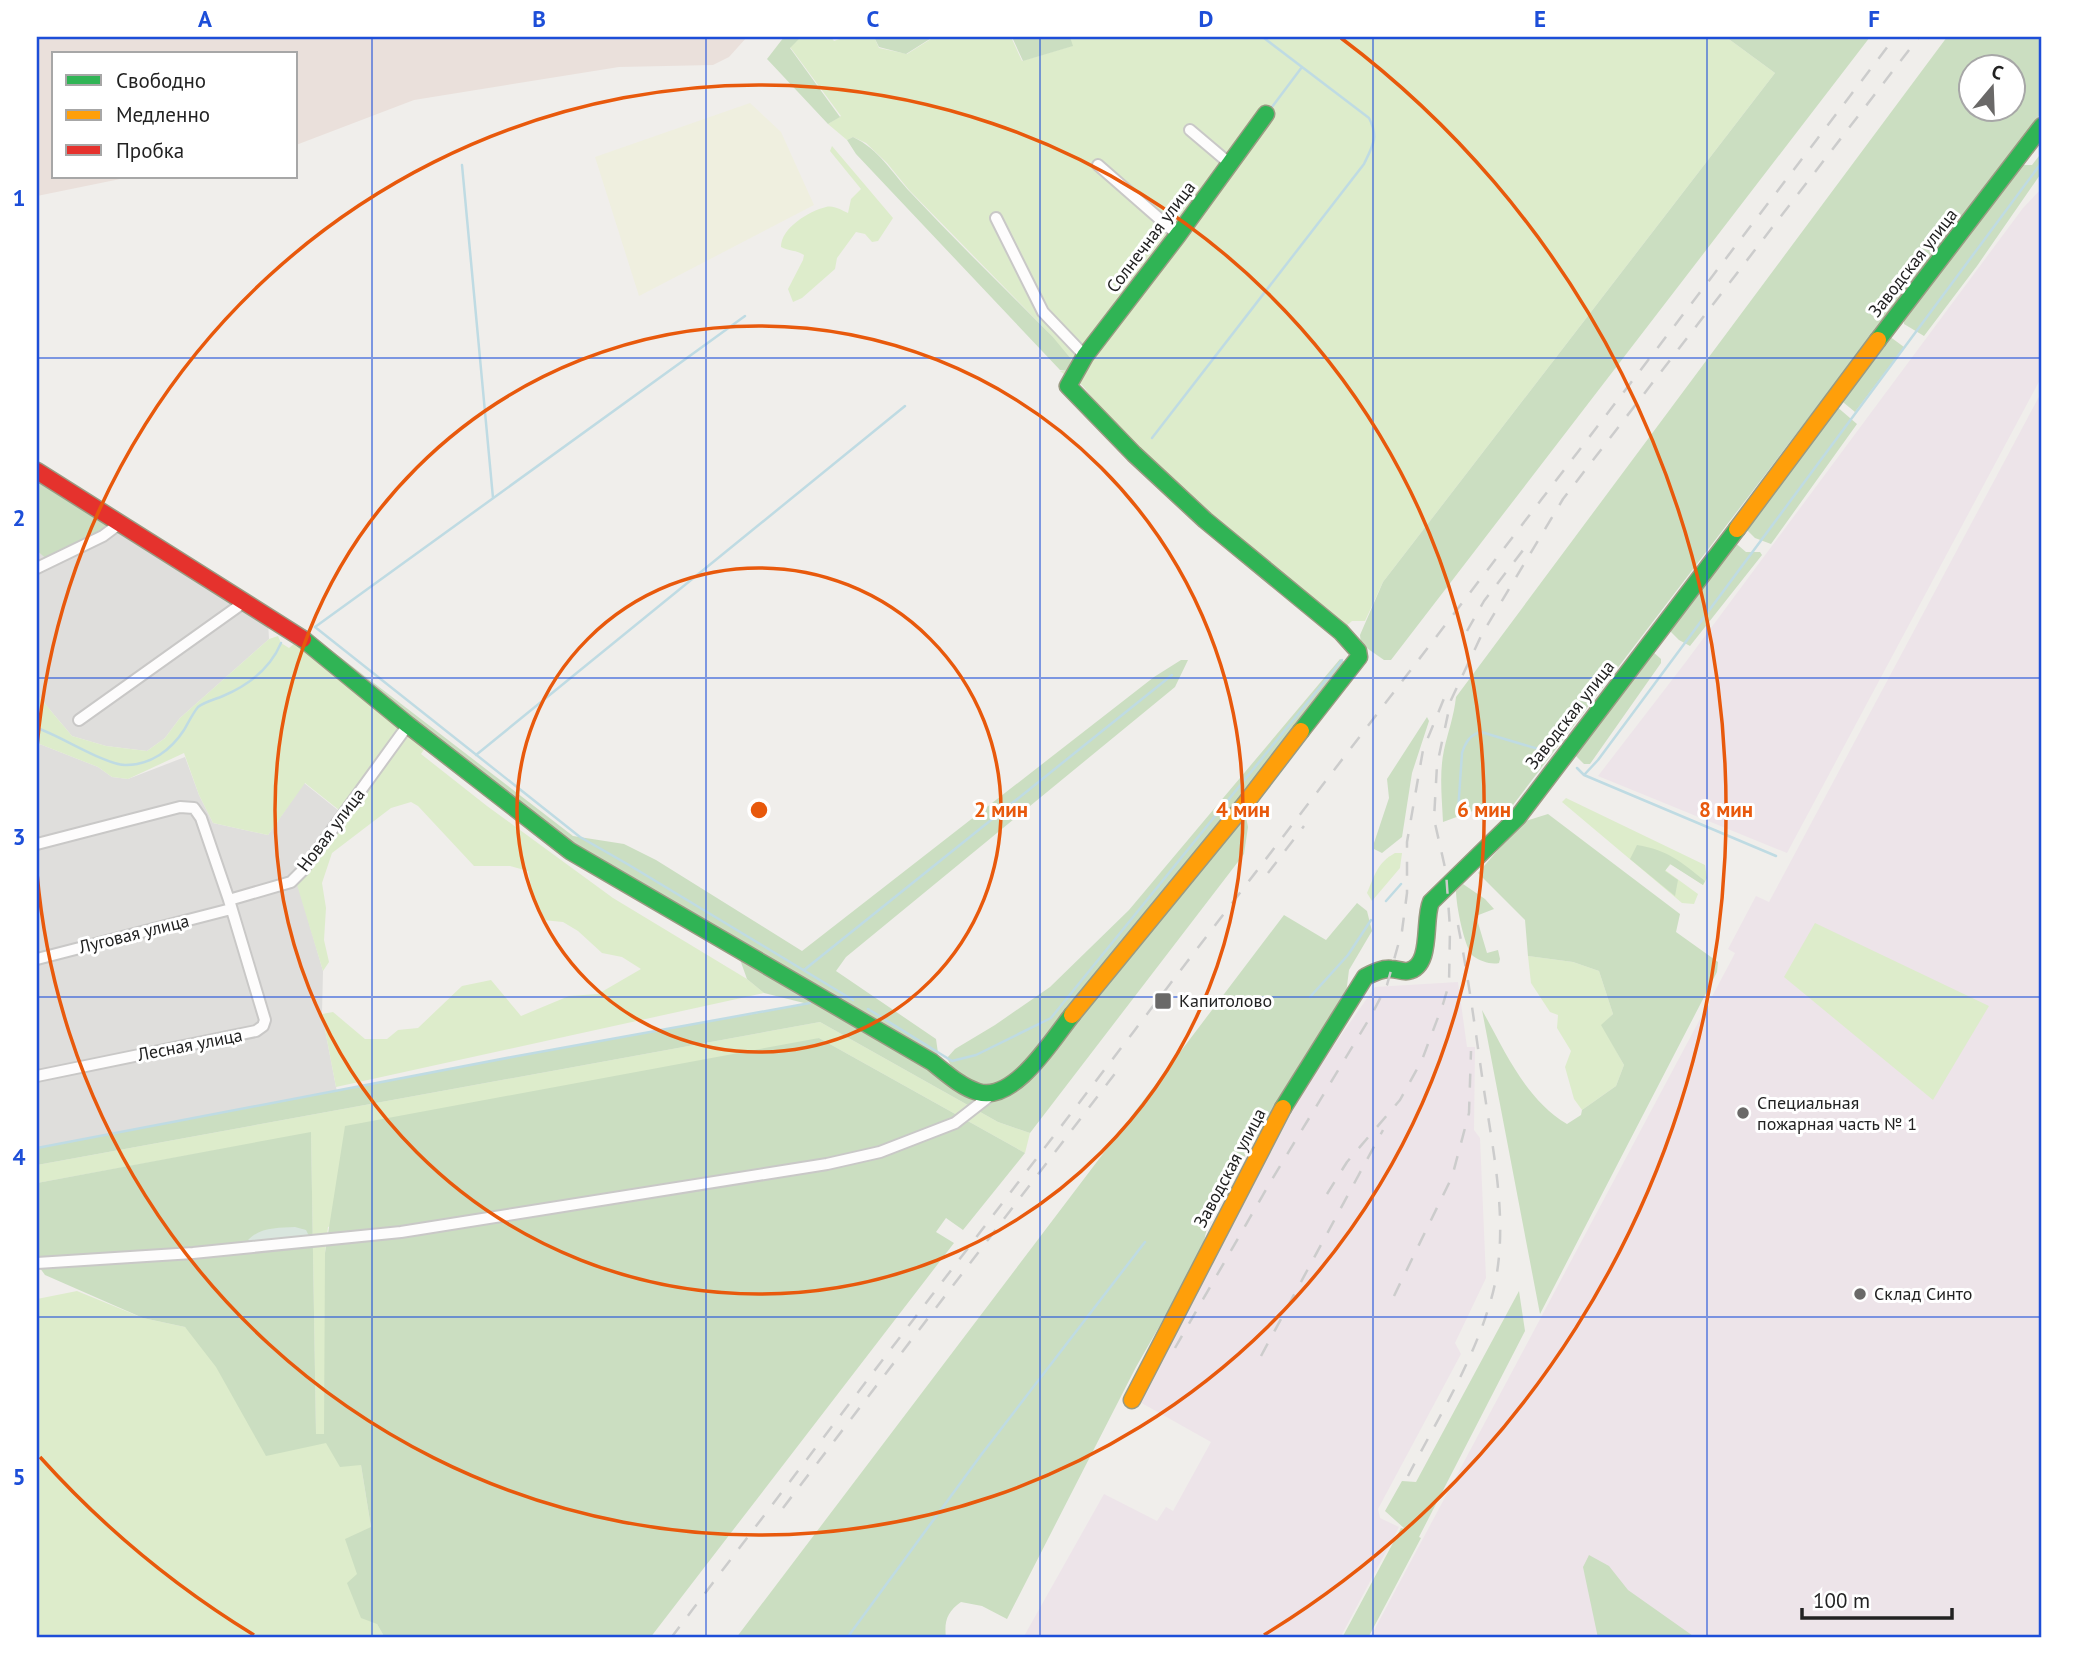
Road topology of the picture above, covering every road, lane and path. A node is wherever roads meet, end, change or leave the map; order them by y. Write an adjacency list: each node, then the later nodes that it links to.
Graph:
1 (1266, 114): 4 (street, Солнечная улица)
2 (2042, 126): 21 (street, Заводская улица)
3 (1190, 130): 4 (street)
4 (1229, 163): 7 (street, Солнечная улица)
5 (1098, 165): 7 (street)
6 (996, 218): 8 (street)
7 (1178, 235): 8 (street, Солнечная улица)
8 (1085, 356): 19 (street, Солнечная улица)
9 (37, 471): 10 (street)
10 (119, 524): 11 (street); 12 (street)
11 (37, 568)
12 (243, 603): 13 (street); 14 (street)
13 (79, 720)
14 (408, 725): 16 (street, Новая улица); 19 (street)
15 (37, 844): 16 (street)
16 (230, 905): 17 (street, Луговая улица); 18 (street, Лесная улица)
17 (37, 959)
18 (37, 1076)
19 (991, 1095): 20 (street)
20 (37, 1263)
21 (1132, 1400)

